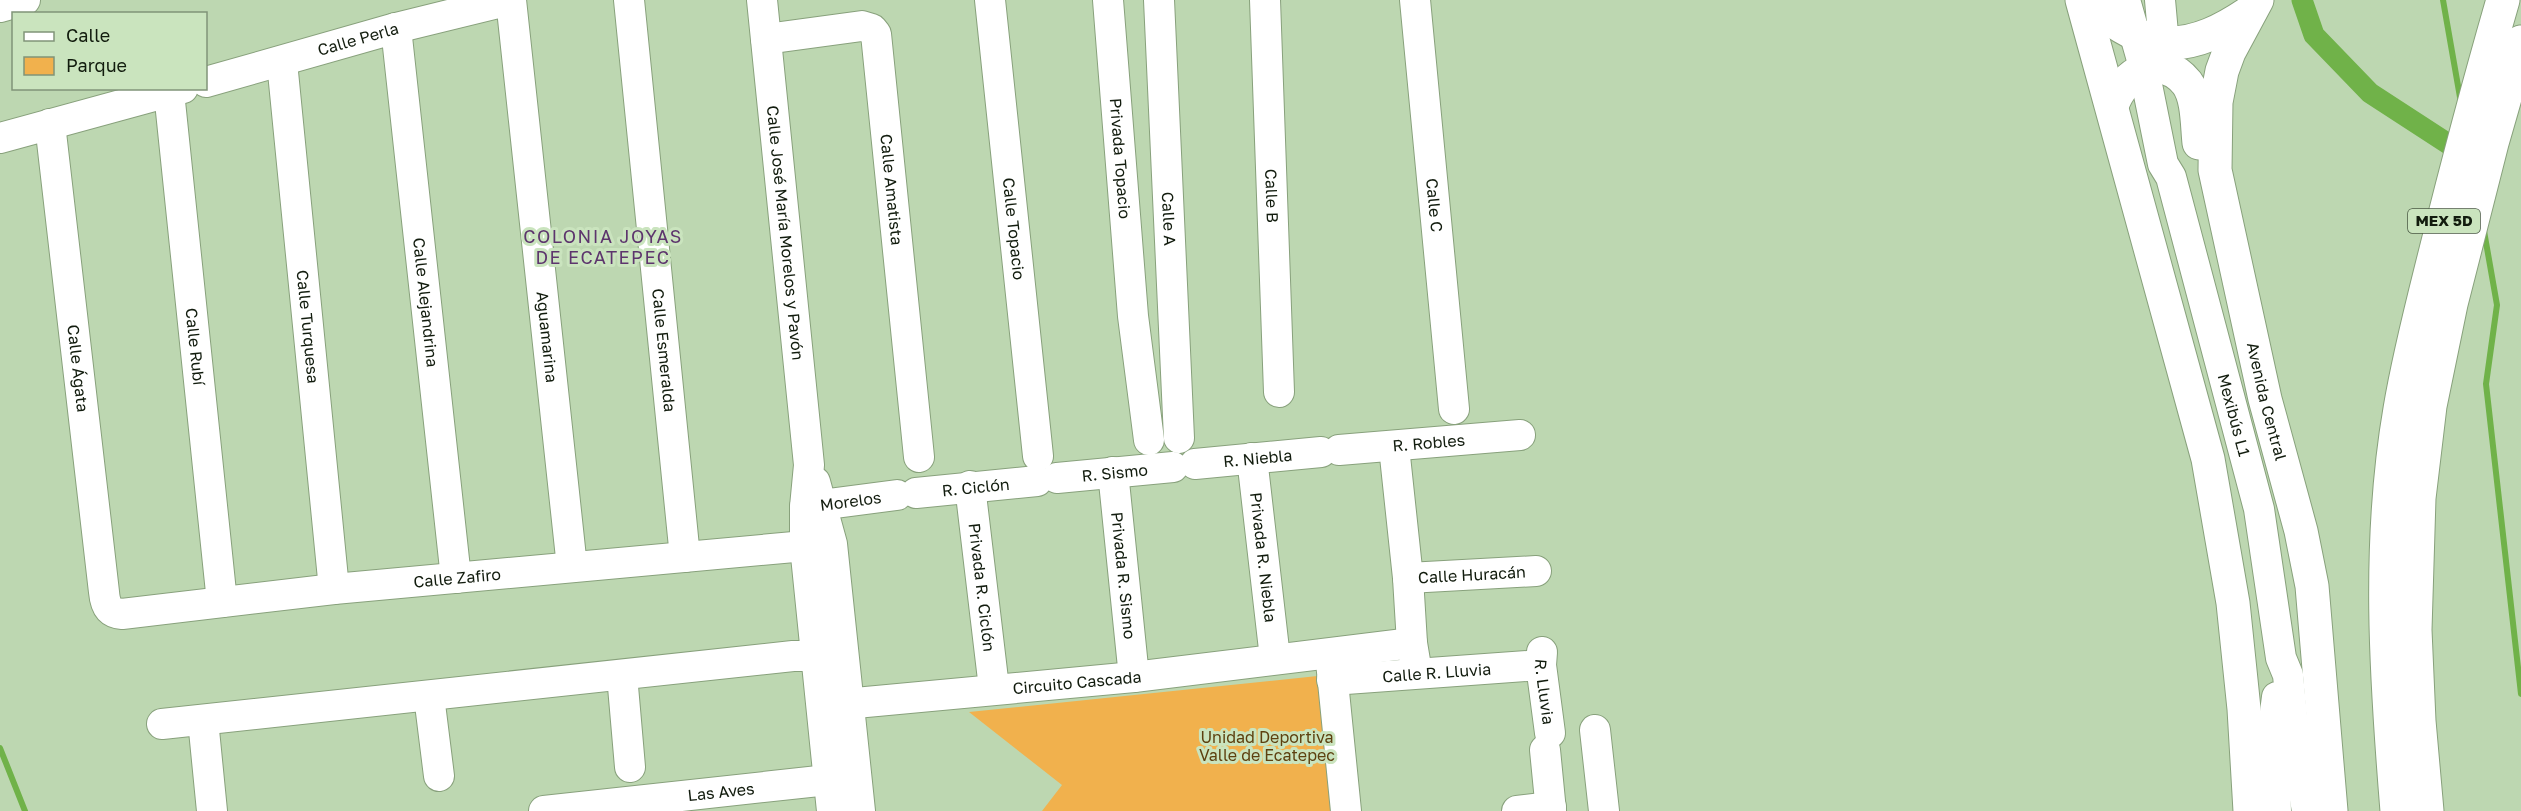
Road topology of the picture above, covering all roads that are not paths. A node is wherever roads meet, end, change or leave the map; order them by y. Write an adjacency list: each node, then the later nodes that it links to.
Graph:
1 (25, 0): 15 (street)
2 (511, 0): 16 (street, Calle Perla); 47 (street, Aguamarina)
3 (629, 0): 46 (street, Calle Esmeralda)
4 (762, 0): 17 (street, Calle José María Morelos y Pavón)
5 (990, 0): 40 (street, Calle Topacio)
6 (1108, 0): 28 (street, Privada Topacio)
7 (1159, 0): 27 (street, Calle A)
8 (1265, 0): 29 (street, Calle B)
9 (1415, 0): 30 (street, Calle C)
10 (2083, 0): 19 (highway); 23 (highway)
11 (2125, 0): 19 (street, Mexibús L1)
12 (2160, 0): 19 (street, Mexibús L1)
13 (2502, 0): 35 (highway, MEX 5D)
14 (2254, 6): 19 (highway); 26 (highway, Avenida Central)
15 (0, 7)
16 (396, 28): 20 (street, Calle Perla); 49 (street, Calle Alejandrina)
17 (766, 39): 37 (street, Calle Amatista); 44 (street, Calle José María Morelos y Pavón)
18 (2521, 42): 35 (highway, MEX 5D)
19 (2152, 54): 23 (highway); 26 (highway); 58 (street, Mexibús L1)
20 (282, 62): 21 (street, Calle Perla); 51 (street, Calle Turquesa)
21 (207, 82)
22 (176, 90): 24 (street); 52 (street, Calle Rubí)
23 (2112, 106): 81 (highway)
24 (50, 124): 25 (street); 53 (street, Calle Ágata)
25 (0, 138)
26 (2215, 170): 84 (highway, Avenida Central)
27 (1172, 313): 28 (street); 32 (street, Calle A)
28 (1134, 316): 33 (street, Privada Topacio)
29 (1279, 392)
30 (1454, 409)
31 (1520, 435): 34 (street, R. Robles)
32 (1179, 438)
33 (1149, 440)
34 (1394, 447): 36 (street, R. Robles); 50 (street)
35 (2410, 447): 85 (highway, MEX 5D); 86 (highway, MEX 5D)
36 (1330, 451): 38 (street, R. Niebla)
37 (919, 457)
38 (1252, 458): 39 (street, R. Niebla); 56 (street, Privada R. Niebla)
39 (1184, 466): 41 (street, R. Sismo)
40 (1044, 472): 41 (street, R. Sismo); 42 (street, R. Ciclón)
41 (1113, 472): 62 (street, Privada R. Sismo)
42 (970, 486): 43 (street, R. Ciclón); 63 (street, Privada R. Ciclón)
43 (907, 494): 44 (street, Morelos)
44 (814, 506): 45 (street, Calle José María Morelos y Pavón); 65 (street, Calle José María Morelos y Pavón)
45 (805, 546): 46 (street, Calle Zafiro); 55 (street, Calle José María Morelos y Pavón)
46 (685, 557): 47 (street, Calle Zafiro)
47 (572, 567): 49 (street, Calle Zafiro)
48 (1536, 571): 50 (street, Calle Huracán)
49 (456, 578): 51 (street, Calle Zafiro)
50 (1408, 578): 54 (street)
51 (334, 589): 52 (street, Calle Zafiro)
52 (222, 602): 53 (street, Calle Zafiro)
53 (111, 611)
54 (1412, 643): 59 (street, Circuito Cascada); 60 (street)
55 (816, 656): 61 (street); 65 (street, Calle José María Morelos y Pavón)
56 (1275, 658): 59 (street, Circuito Cascada); 62 (street, Circuito Cascada)
57 (1541, 658): 60 (street, Calle R. Lluvia); 73 (street, R. Lluvia)
58 (2281, 658): 82 (street, Mexibús L1); 83 (street, Mexibús L1)
59 (1332, 666): 60 (street, Calle R. Lluvia); 78 (street)
60 (1417, 673)
61 (622, 675): 64 (street); 69 (street)
62 (1134, 676): 63 (street, Circuito Cascada)
63 (994, 688): 65 (street, Circuito Cascada)
64 (429, 696): 66 (street); 70 (street)
65 (836, 705): 71 (street, Calle José María Morelos y Pavón); 77 (street, Calle José María Morelos y Pavón)
66 (203, 720): 67 (street); 74 (street)
67 (162, 724)
68 (1595, 730): 80 (street)
69 (630, 767)
70 (439, 776)
71 (828, 780): 72 (street, Las Aves); 76 (street, Calle José María Morelos y Pavón)
72 (685, 804): 75 (street, Las Aves)
73 (1551, 809): 79 (street)
74 (212, 811)
75 (544, 811)
76 (832, 811)
77 (860, 811)
78 (1346, 811)
79 (1517, 811)
80 (1604, 811)
81 (2250, 811)
82 (2276, 811)
83 (2307, 811)
84 (2331, 811)
85 (2397, 811)
86 (2427, 811)

